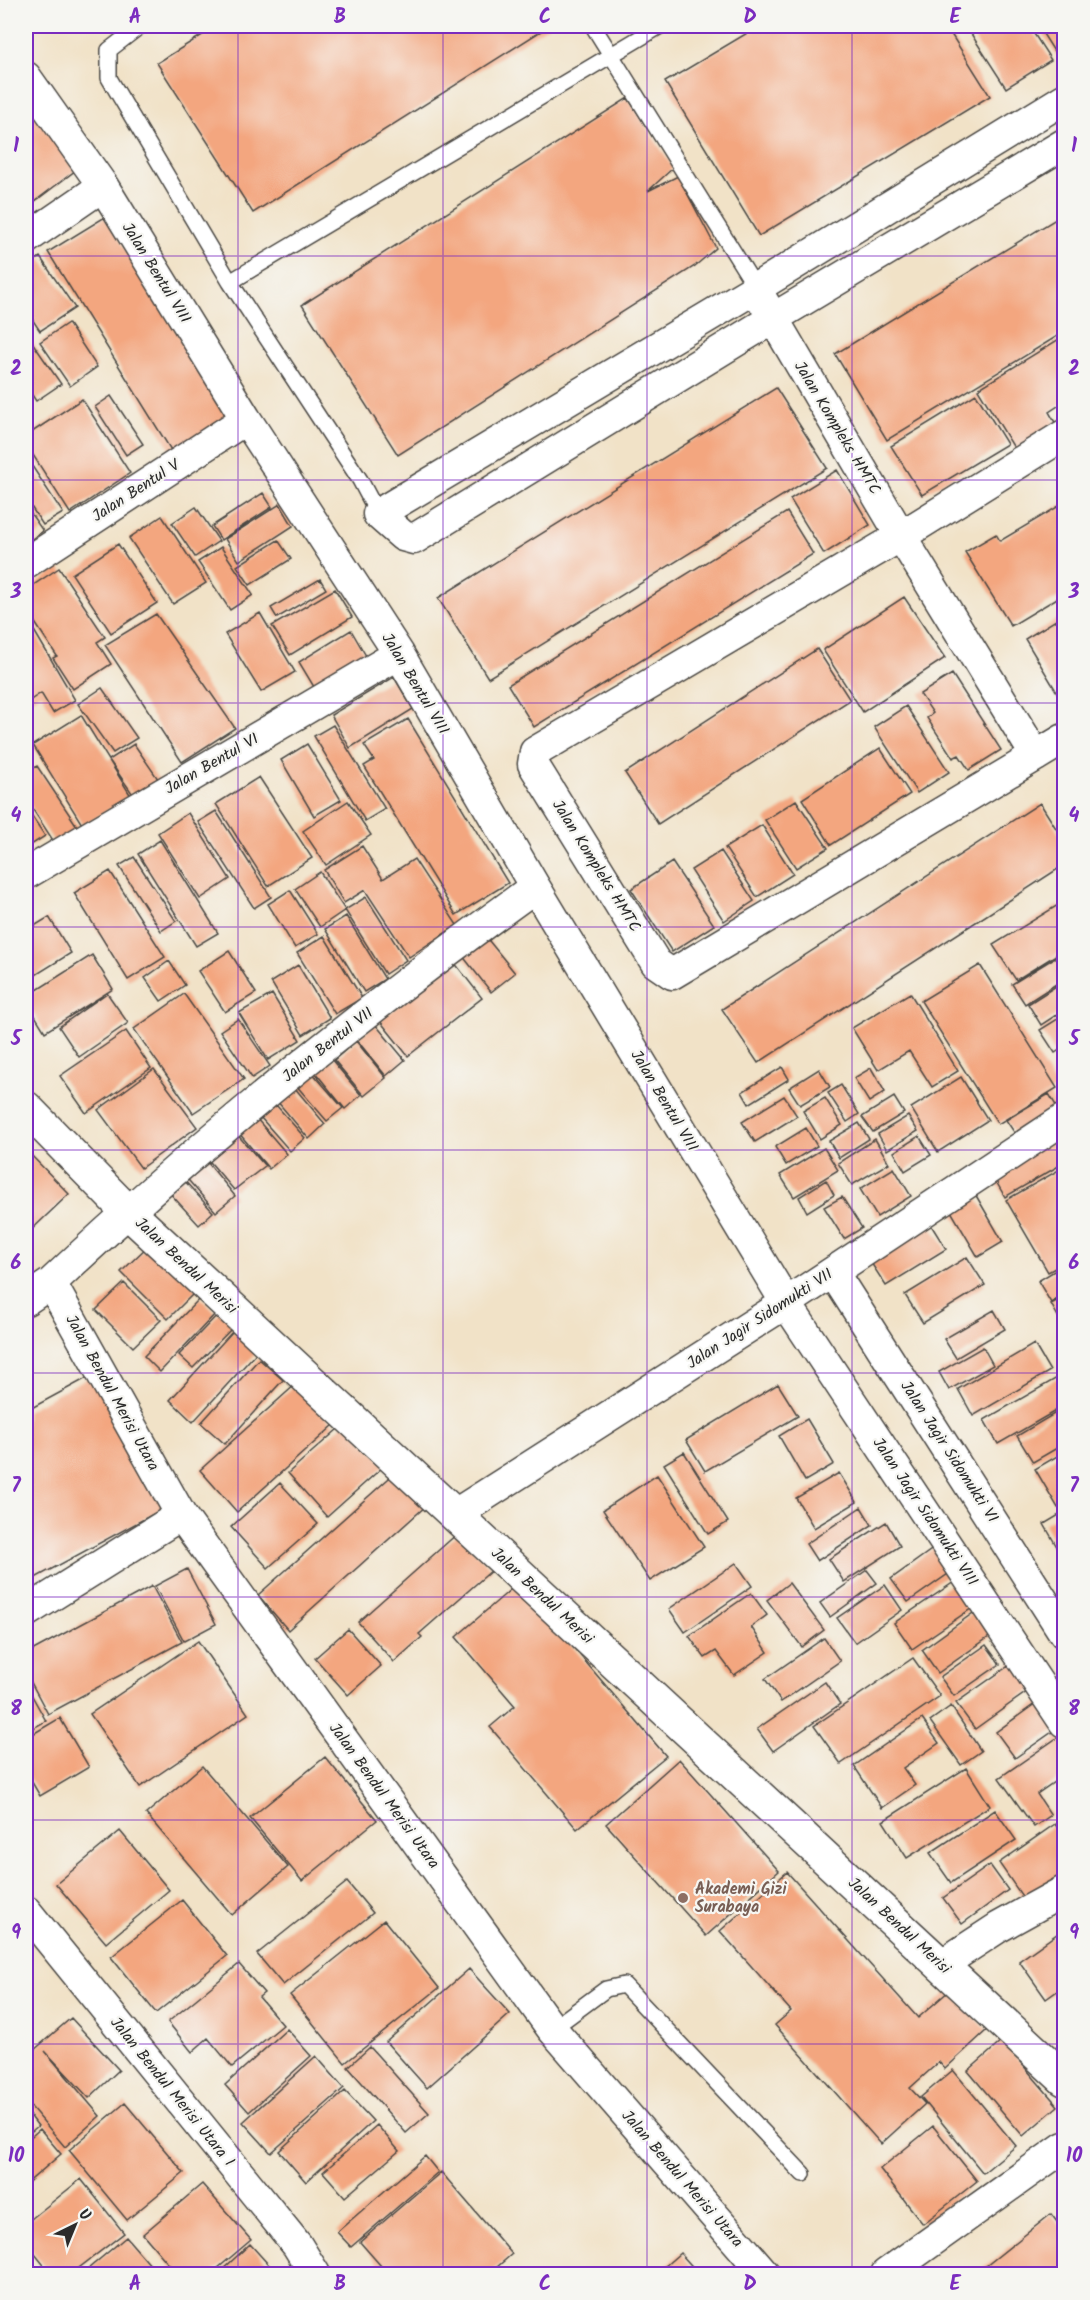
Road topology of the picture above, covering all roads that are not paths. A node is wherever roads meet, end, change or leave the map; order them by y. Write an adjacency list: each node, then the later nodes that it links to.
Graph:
1 (140, 26): 10 (lane)
2 (593, 26): 4 (lane)
3 (660, 26): 4 (lane)
4 (610, 56): 10 (lane); 11 (lane)
5 (26, 77): 8 (street, Jalan Bentul VIII)
6 (1065, 99): 11 (street)
7 (1065, 144): 12 (street)
8 (103, 186): 9 (street); 13 (street, Jalan Bentul VIII)
9 (26, 238)
10 (230, 282): 15 (lane)
11 (756, 288): 12 (street, Jalan Kompleks HMTC); 15 (street)
12 (772, 319): 15 (street); 16 (street, Jalan Kompleks HMTC)
13 (246, 419): 17 (street, Jalan Bentul V); 18 (street, Jalan Bentul VIII)
14 (1065, 435): 16 (street, Jalan Kompleks HMTC)
15 (378, 514)
16 (901, 536): 20 (street, Jalan Kompleks HMTC); 20 (street, Jalan Kompleks HMTC)
17 (26, 563)
18 (399, 654): 21 (street, Jalan Bentul VI); 22 (street, Jalan Bentul VIII)
19 (1065, 739): 20 (street, Jalan Kompleks HMTC)
20 (1036, 756)
21 (26, 874)
22 (535, 887): 25 (street, Jalan Bentul VII); 27 (street, Jalan Bentul VIII)
23 (26, 1108): 25 (street, Jalan Bendul Merisi)
24 (1065, 1119): 27 (street, Jalan Jagir Sidomukti VII)
25 (127, 1211): 26 (street, Jalan Bentul VII); 30 (street, Jalan Bendul Merisi)
26 (51, 1283): 28 (street, Jalan Bentul VII); 29 (street, Jalan Bendul Merisi Utara)
27 (807, 1289): 30 (street, Jalan Jagir Sidomukti VII); 32 (street, Jalan Jagir Sidomukti VI); 33 (street, Jalan Jagir Sidomukti VIII)
28 (26, 1300)
29 (181, 1515): 31 (street); 37 (street, Jalan Bendul Merisi Utara)
30 (454, 1515): 36 (street, Jalan Bendul Merisi)
31 (26, 1612)
32 (1065, 1633)
33 (1065, 1722)
34 (1065, 1891): 36 (street)
35 (26, 1911): 41 (street, Jalan Bendul Merisi Utara I)
36 (941, 1965): 38 (street, Jalan Bendul Merisi)
37 (552, 2029): 40 (lane); 42 (street, Jalan Bendul Merisi Utara)
38 (1065, 2079)
39 (1065, 2147): 43 (street)
40 (803, 2174)
41 (315, 2274)
42 (765, 2274)
43 (886, 2274)

